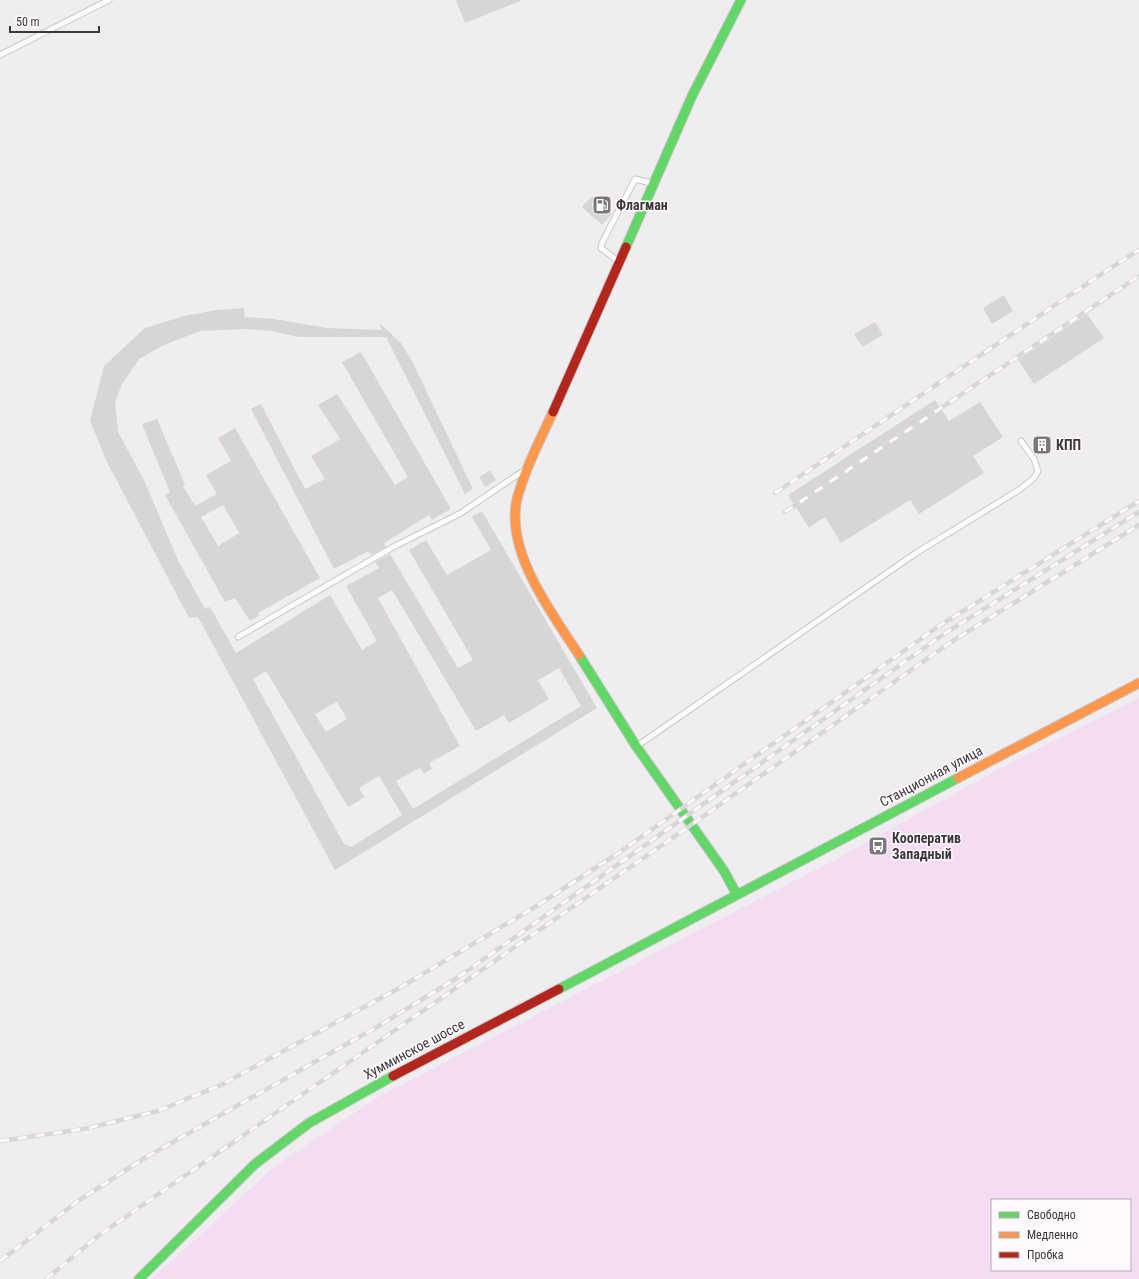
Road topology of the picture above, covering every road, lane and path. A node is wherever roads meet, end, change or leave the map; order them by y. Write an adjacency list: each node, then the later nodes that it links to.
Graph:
1 (109, 0): 3 (lane)
2 (741, 0): 4 (main road)
3 (0, 55)
4 (652, 184): 5 (main road); 5 (lane)
5 (619, 262): 7 (main road)
6 (1022, 441): 10 (lane)
7 (527, 469): 8 (lane); 10 (main road)
8 (238, 637)
9 (1139, 683): 11 (main road, Станционная улица)
10 (636, 746): 11 (main road)
11 (737, 895): 12 (main road, Хумминское шоссе)
12 (139, 1279)

